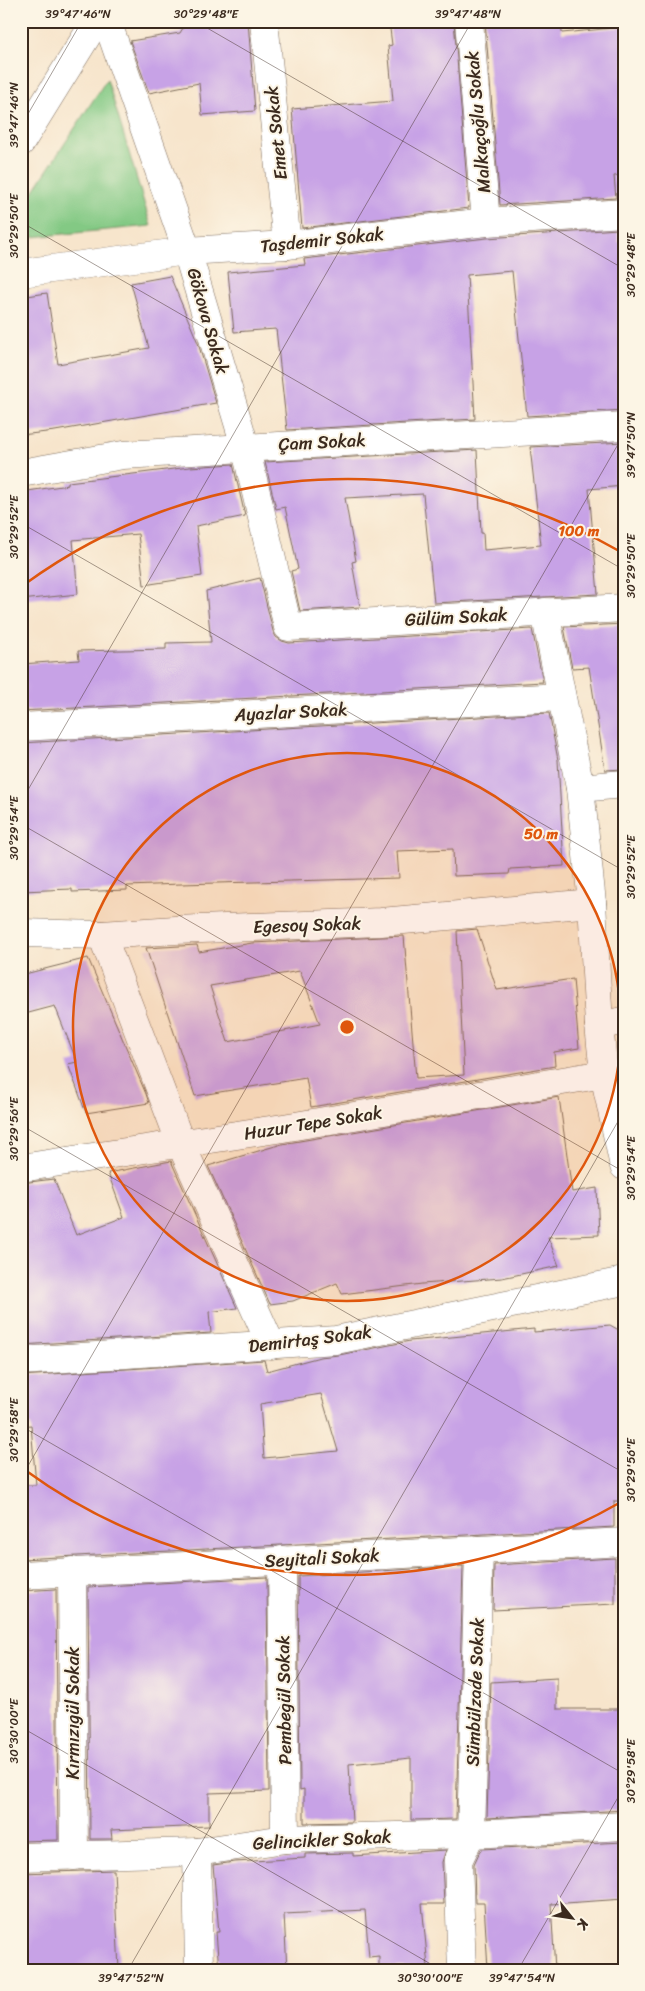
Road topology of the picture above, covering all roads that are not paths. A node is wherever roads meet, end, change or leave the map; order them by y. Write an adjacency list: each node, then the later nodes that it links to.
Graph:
1 (96, 21): 5 (street)
2 (107, 21): 9 (street, Gökova Sokak)
3 (264, 21): 8 (street, Emet Sokak)
4 (469, 21): 7 (street, Malkaçoğlu Sokak)
5 (21, 142)
6 (624, 213): 7 (street, Taşdemir Sokak)
7 (486, 222): 8 (street, Taşdemir Sokak)
8 (287, 245): 9 (street, Taşdemir Sokak)
9 (187, 250): 10 (street, Taşdemir Sokak); 12 (street, Gökova Sokak)
10 (21, 272)
11 (624, 426): 12 (street, Çam Sokak)
12 (245, 446): 13 (street, Çam Sokak); 16 (street, Gökova Sokak)
13 (21, 474)
14 (624, 608): 15 (street, Gülüm Sokak)
15 (545, 612): 16 (street, Gülüm Sokak); 17 (street)
16 (288, 627)
17 (561, 697): 18 (street, Ayazlar Sokak); 20 (street)
18 (21, 727)
19 (624, 784): 20 (street)
20 (580, 788): 21 (street)
21 (592, 903): 23 (street, Egesoy Sokak); 24 (street)
22 (21, 933): 23 (street, Egesoy Sokak)
23 (102, 935): 26 (street)
24 (611, 1023): 25 (street)
25 (604, 1074): 26 (street, Huzur Tepe Sokak); 27 (street)
26 (181, 1144): 28 (street, Huzur Tepe Sokak); 30 (street)
27 (624, 1166)
28 (21, 1168)
29 (624, 1281): 30 (street, Demirtaş Sokak)
30 (271, 1346): 31 (street, Demirtaş Sokak)
31 (21, 1361)
32 (624, 1542): 33 (street, Seyitali Sokak)
33 (479, 1550): 34 (street, Seyitali Sokak); 38 (street, Sümbülzade Sokak)
34 (282, 1560): 35 (street, Seyitali Sokak); 39 (street, Pembegül Sokak)
35 (72, 1571): 36 (street, Seyitali Sokak); 41 (street, Kırmızıgül Sokak)
36 (21, 1574)
37 (624, 1826): 38 (street, Gelincikler Sokak)
38 (471, 1834): 39 (street, Gelincikler Sokak); 44 (street)
39 (285, 1839): 40 (street, Gelincikler Sokak)
40 (197, 1852): 41 (street, Gelincikler Sokak); 43 (street)
41 (74, 1856): 42 (street, Gelincikler Sokak)
42 (21, 1857)
43 (199, 1970)
44 (462, 1970)

